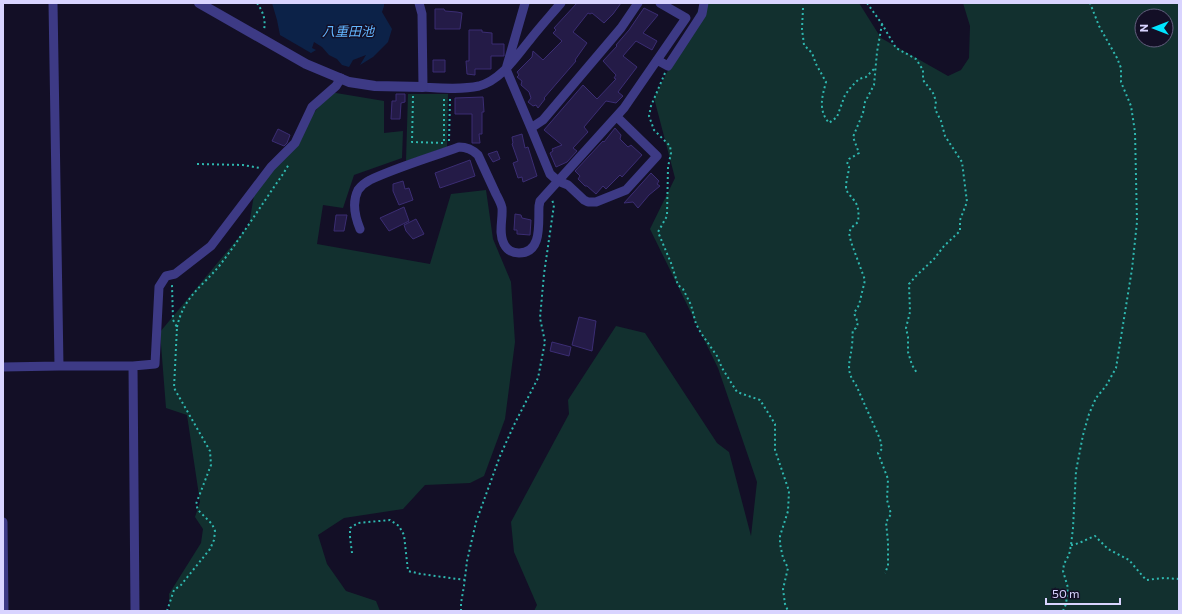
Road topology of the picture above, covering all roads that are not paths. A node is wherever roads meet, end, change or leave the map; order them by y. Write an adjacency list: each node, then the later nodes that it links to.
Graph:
1 (53, 3): 17 (street)
2 (199, 3): 11 (street)
3 (419, 3): 12 (street)
4 (525, 3): 10 (street)
5 (561, 3): 10 (street)
6 (638, 3): 14 (street)
7 (660, 3): 9 (street)
8 (704, 3): 9 (street)
9 (657, 60): 13 (street)
10 (506, 69): 12 (street); 14 (street)
11 (341, 78): 12 (street); 18 (street)
12 (421, 92)
13 (617, 116): 15 (street); 15 (street)
14 (531, 128): 15 (street)
15 (558, 181): 16 (street)
16 (360, 228)
17 (59, 366): 18 (street); 19 (street)
18 (133, 366): 22 (street)
19 (3, 367)
20 (3, 522): 21 (street)
21 (4, 611)
22 (135, 611)

